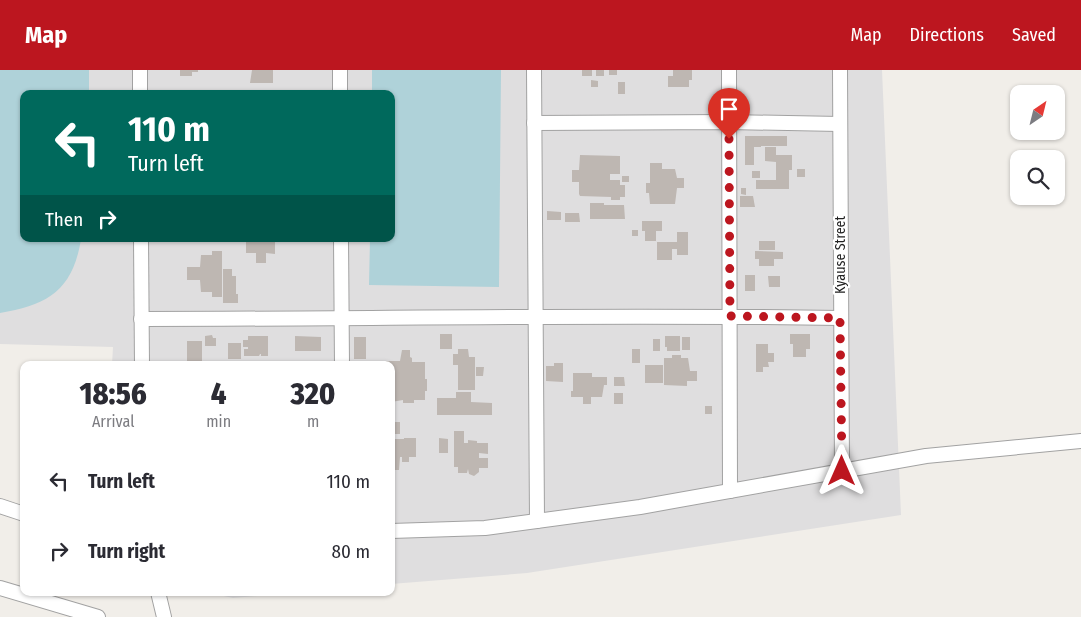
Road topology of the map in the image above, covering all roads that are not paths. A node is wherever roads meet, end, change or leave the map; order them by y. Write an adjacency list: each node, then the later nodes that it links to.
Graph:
1 (140, 70): 6 (street)
2 (340, 70): 7 (street)
3 (534, 70): 9 (street)
4 (728, 70): 8 (street)
5 (840, 70): 10 (street, Kyause Street)
6 (140, 90)
7 (340, 90)
8 (729, 122): 9 (street); 10 (street); 13 (street)
9 (534, 123): 14 (street)
10 (840, 124): 15 (street, Kyause Street)
11 (141, 242): 16 (street)
12 (341, 242): 17 (street)
13 (730, 316): 14 (street); 15 (street); 22 (street)
14 (536, 318): 17 (street); 25 (street)
15 (840, 318): 21 (street, Kyause Street)
16 (141, 319): 17 (street); 18 (street)
17 (342, 319): 19 (street)
18 (142, 361)
19 (342, 361)
20 (1081, 441): 21 (street)
21 (842, 471): 22 (street)
22 (730, 491): 25 (street)
23 (0, 506): 24 (street)
24 (20, 513)
25 (537, 521): 26 (street)
26 (395, 531)
27 (0, 588): 28 (street)
28 (20, 594)
29 (27, 596): 31 (street)
30 (159, 596): 32 (street)
31 (98, 617)
32 (164, 617)

